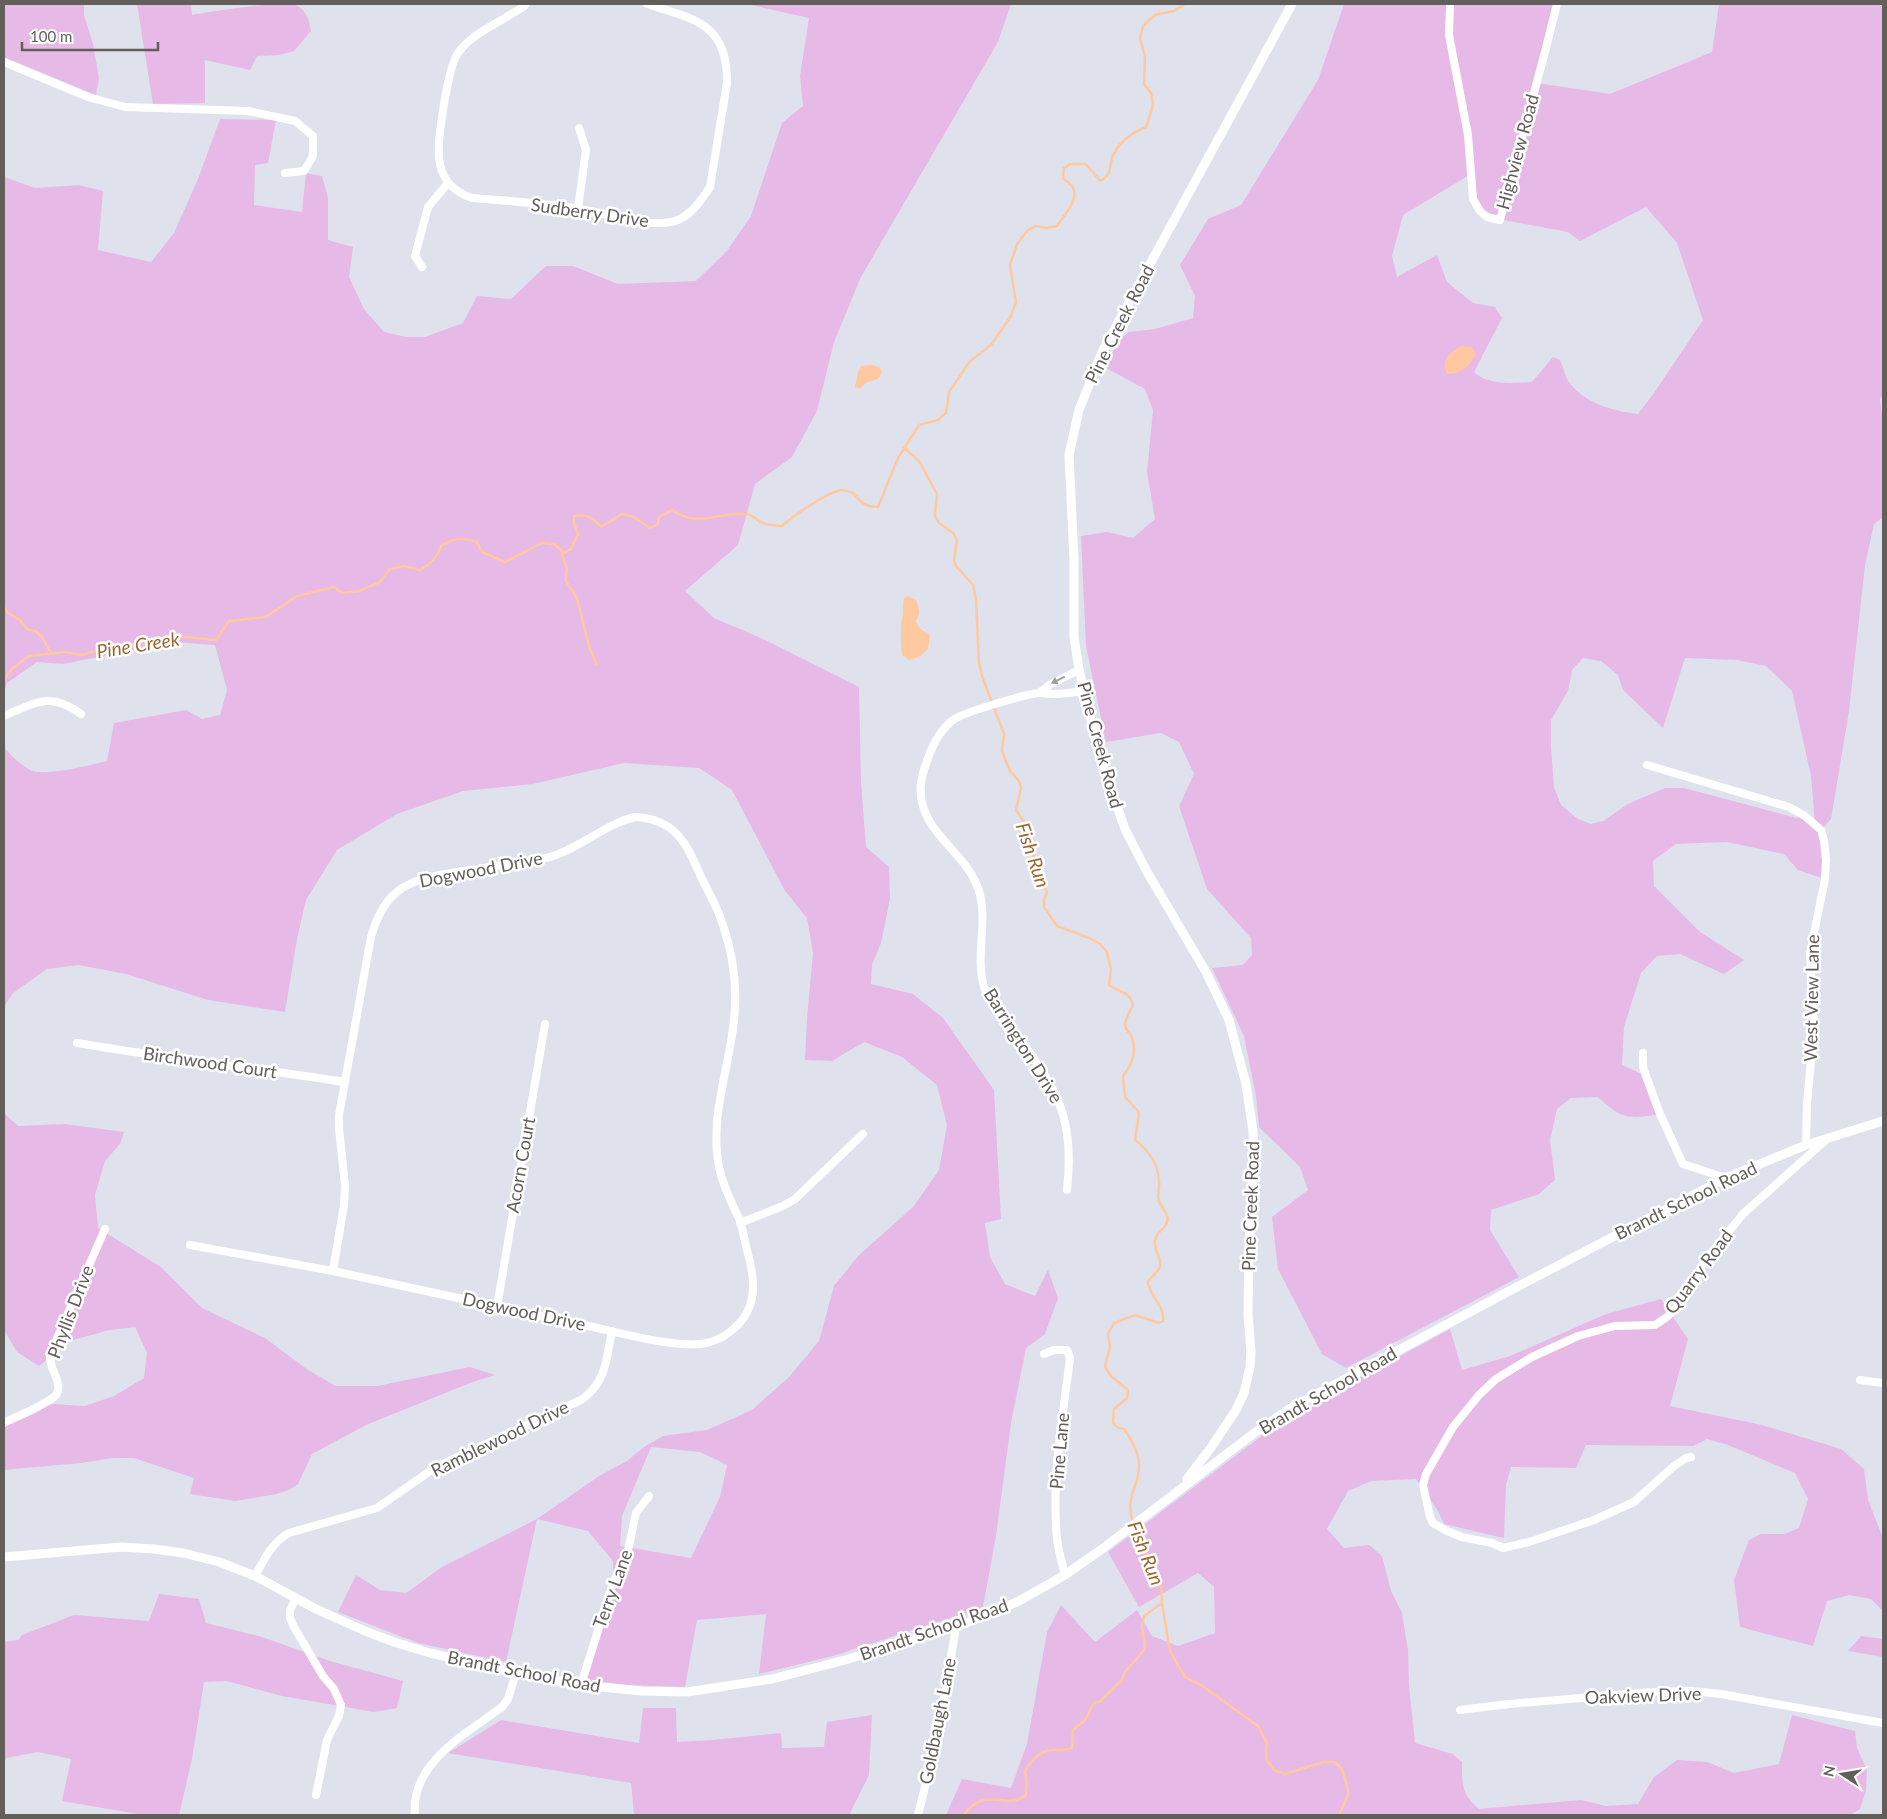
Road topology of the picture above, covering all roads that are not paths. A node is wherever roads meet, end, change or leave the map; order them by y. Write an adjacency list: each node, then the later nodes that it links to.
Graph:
1 (526, 4): 9 (street)
2 (647, 4): 10 (street, Sudberry Drive)
3 (1292, 4): 12 (street, Pine Creek Road)
4 (1450, 4): 5 (street, Highview Road)
5 (1557, 4)
6 (4, 62): 8 (street)
7 (579, 128): 10 (street)
8 (285, 173)
9 (448, 184): 10 (street, Sudberry Drive); 11 (street)
10 (578, 208)
11 (422, 267)
12 (1079, 670): 13 (street, Pine Creek Road); 14 (street, Barrington Drive, one-way to 14)
13 (1084, 691): 14 (street, Barrington Drive); 39 (street, Pine Creek Road)
14 (1039, 693): 27 (street, Barrington Drive)
15 (81, 714): 16 (street)
16 (4, 716)
17 (1647, 765): 25 (street, West View Lane)
18 (545, 1024): 32 (street, Acorn Court)
19 (77, 1043): 21 (street, Birchwood Court)
20 (1643, 1053): 26 (street)
21 (344, 1082): 28 (street, Dogwood Drive); 31 (street, Dogwood Drive)
22 (1883, 1121): 24 (street, Brandt School Road)
23 (864, 1134): 28 (street)
24 (1829, 1138): 25 (street, Brandt School Road); 38 (street, Quarry Road)
25 (1806, 1145): 26 (street, Brandt School Road)
26 (1726, 1178): 39 (street, Brandt School Road)
27 (1067, 1190)
28 (740, 1223): 33 (street, Dogwood Drive)
29 (105, 1229): 37 (street, Phyllis Drive)
30 (190, 1245): 31 (street)
31 (333, 1271): 32 (street, Dogwood Drive)
32 (497, 1307): 33 (street, Dogwood Drive)
33 (612, 1330): 43 (street, Ramblewood Drive)
34 (1044, 1354): 42 (street, Pine Lane)
35 (1860, 1380): 36 (street)
36 (1883, 1383)
37 (4, 1423)
38 (1691, 1456)
39 (1180, 1489): 42 (street, Brandt School Road)
40 (649, 1496): 47 (street, Terry Lane)
41 (4, 1557): 43 (street, Brandt School Road)
42 (1065, 1575): 45 (street, Brandt School Road)
43 (255, 1576): 44 (street, Brandt School Road)
44 (296, 1598): 46 (street, Brandt School Road); 50 (street)
45 (956, 1627): 47 (street, Brandt School Road); 52 (street, Goldbaugh Lane)
46 (516, 1673): 47 (street, Brandt School Road); 51 (street)
47 (581, 1685)
48 (1460, 1710): 49 (street, Oakview Drive)
49 (1883, 1724)
50 (316, 1795)
51 (415, 1815)
52 (918, 1815)

